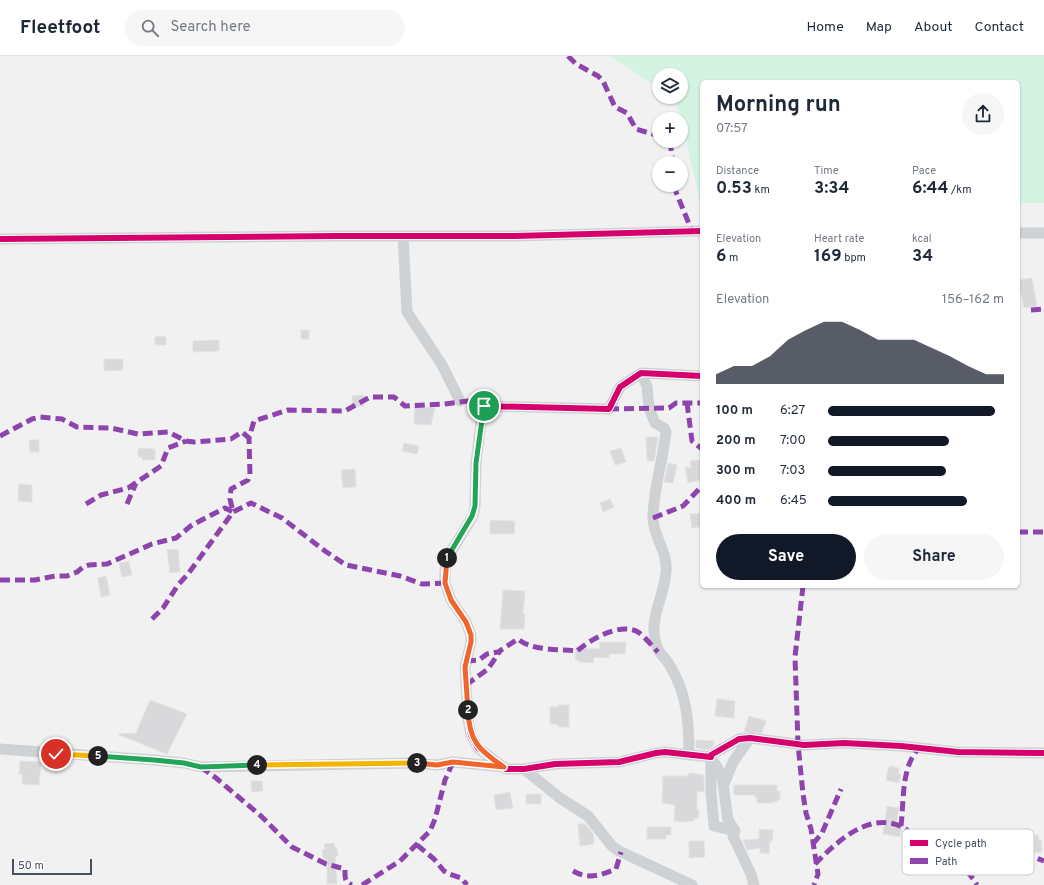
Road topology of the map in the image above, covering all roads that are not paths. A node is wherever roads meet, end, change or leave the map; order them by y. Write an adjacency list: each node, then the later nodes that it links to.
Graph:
1 (700, 232): 4 (street)
2 (1020, 233): 3 (street)
3 (1044, 233)
4 (403, 236): 5 (street); 8 (street)
5 (0, 239)
6 (641, 373): 7 (street); 12 (street); 14 (street)
7 (700, 376)
8 (460, 401)
9 (750, 738): 11 (street); 13 (street); 16 (street)
10 (0, 749): 14 (street)
11 (1044, 753)
12 (689, 755): 13 (street); 15 (street)
13 (711, 757): 16 (street); 17 (street)
14 (504, 767): 15 (street)
15 (524, 769): 18 (street)
16 (724, 784): 17 (street)
17 (735, 831): 19 (street)
18 (692, 885)
19 (754, 885)

